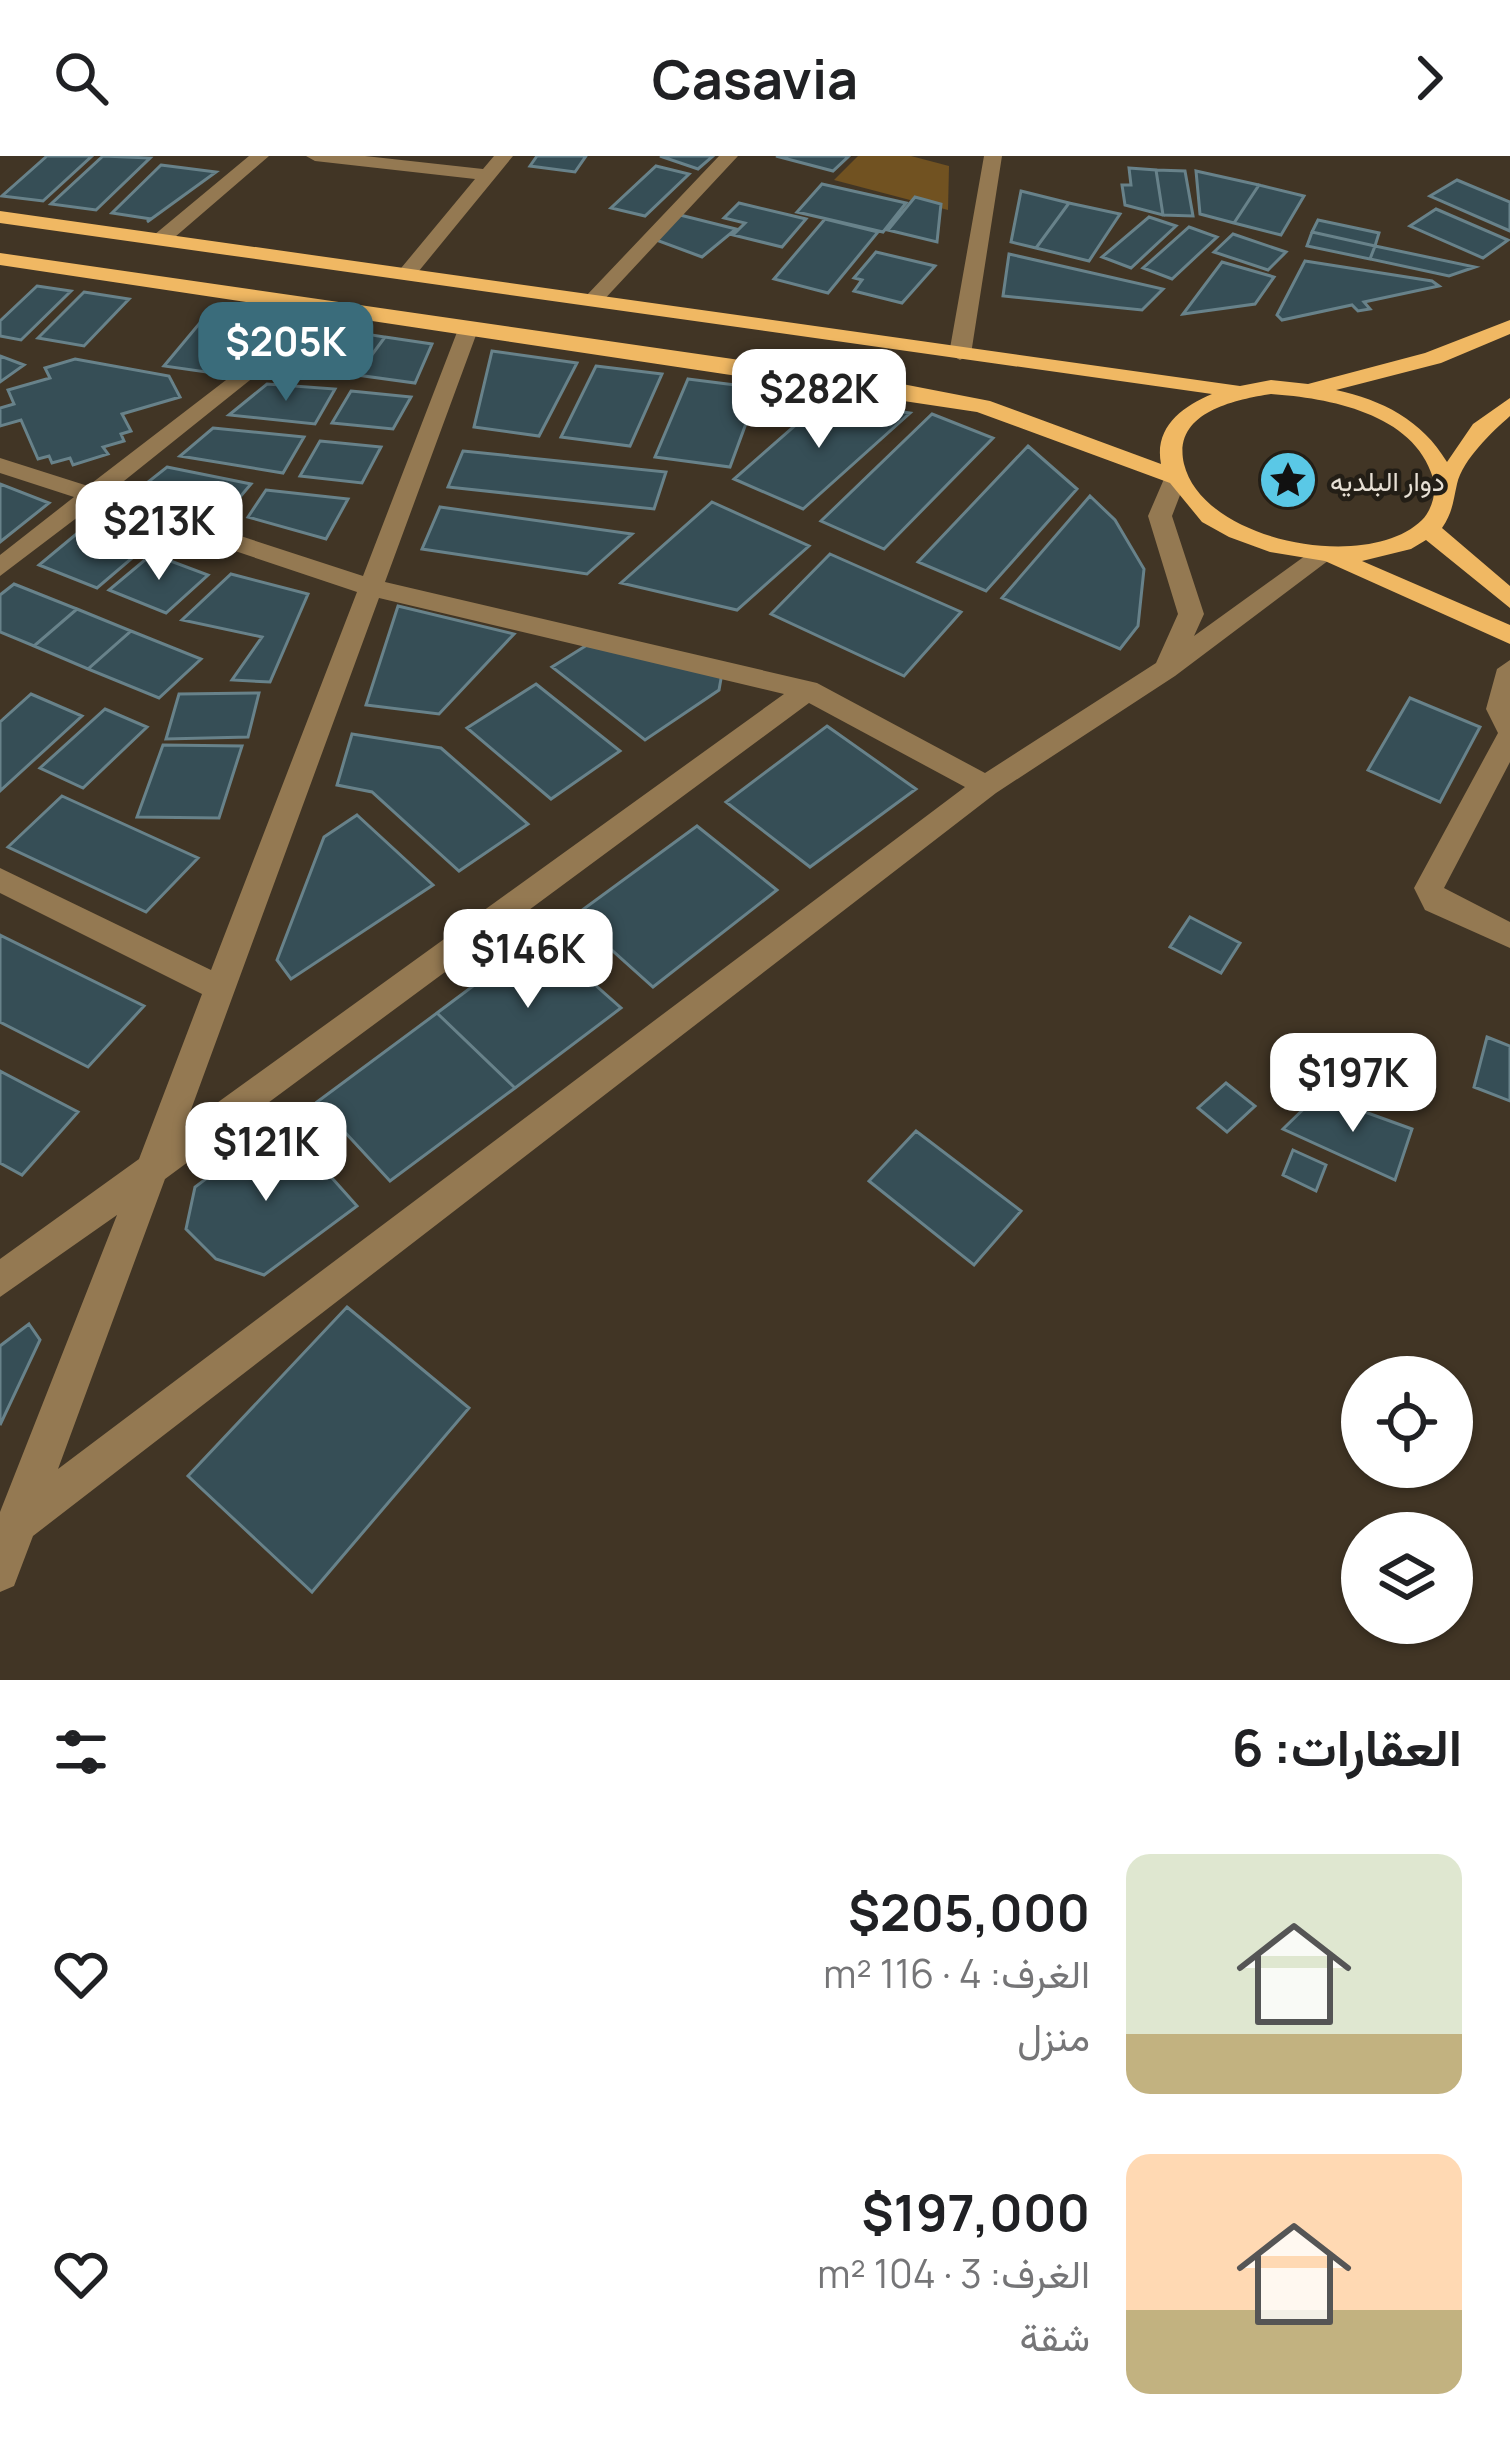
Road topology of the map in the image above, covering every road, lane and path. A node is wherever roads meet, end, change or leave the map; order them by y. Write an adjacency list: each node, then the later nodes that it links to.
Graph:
1 (260, 156): 8 (street)
2 (316, 156): 6 (street)
3 (504, 156): 6 (street)
4 (729, 156): 13 (street)
5 (993, 156): 17 (street)
6 (488, 176): 11 (street)
7 (0, 217): 8 (main road)
8 (161, 239): 10 (main road)
9 (0, 259): 12 (main road)
10 (320, 262): 11 (main road); 12 (main road)
11 (407, 273): 13 (main road)
12 (201, 288): 14 (main road)
13 (593, 300): 17 (main road)
14 (329, 307): 16 (main road); 24 (street)
15 (1510, 326): 18 (main road)
16 (469, 327): 22 (main road); 28 (street)
17 (960, 354): 19 (main road)
18 (1311, 389): 19 (main road); 23 (main road)
19 (1234, 391): 22 (main road)
20 (1510, 405): 23 (main road)
21 (0, 465): 24 (street)
22 (1175, 478): 26 (main road); 31 (street)
23 (1446, 481): 25 (main road)
24 (90, 497): 27 (street); 28 (street)
25 (1427, 529): 26 (main road); 29 (main road)
26 (1324, 554): 30 (main road); 31 (street)
27 (0, 568)
28 (369, 587): 33 (street); 38 (street)
29 (1510, 600)
30 (1510, 635)
31 (1166, 669): 35 (street)
32 (1510, 669): 34 (street)
33 (808, 690): 35 (street); 39 (street)
34 (1510, 733): 37 (street)
35 (986, 786): 41 (street)
36 (0, 880): 38 (street)
37 (1510, 936)
38 (219, 988): 39 (street)
39 (153, 1165): 40 (street); 41 (street)
40 (0, 1280)
41 (10, 1530): 42 (street)
42 (0, 1572)

